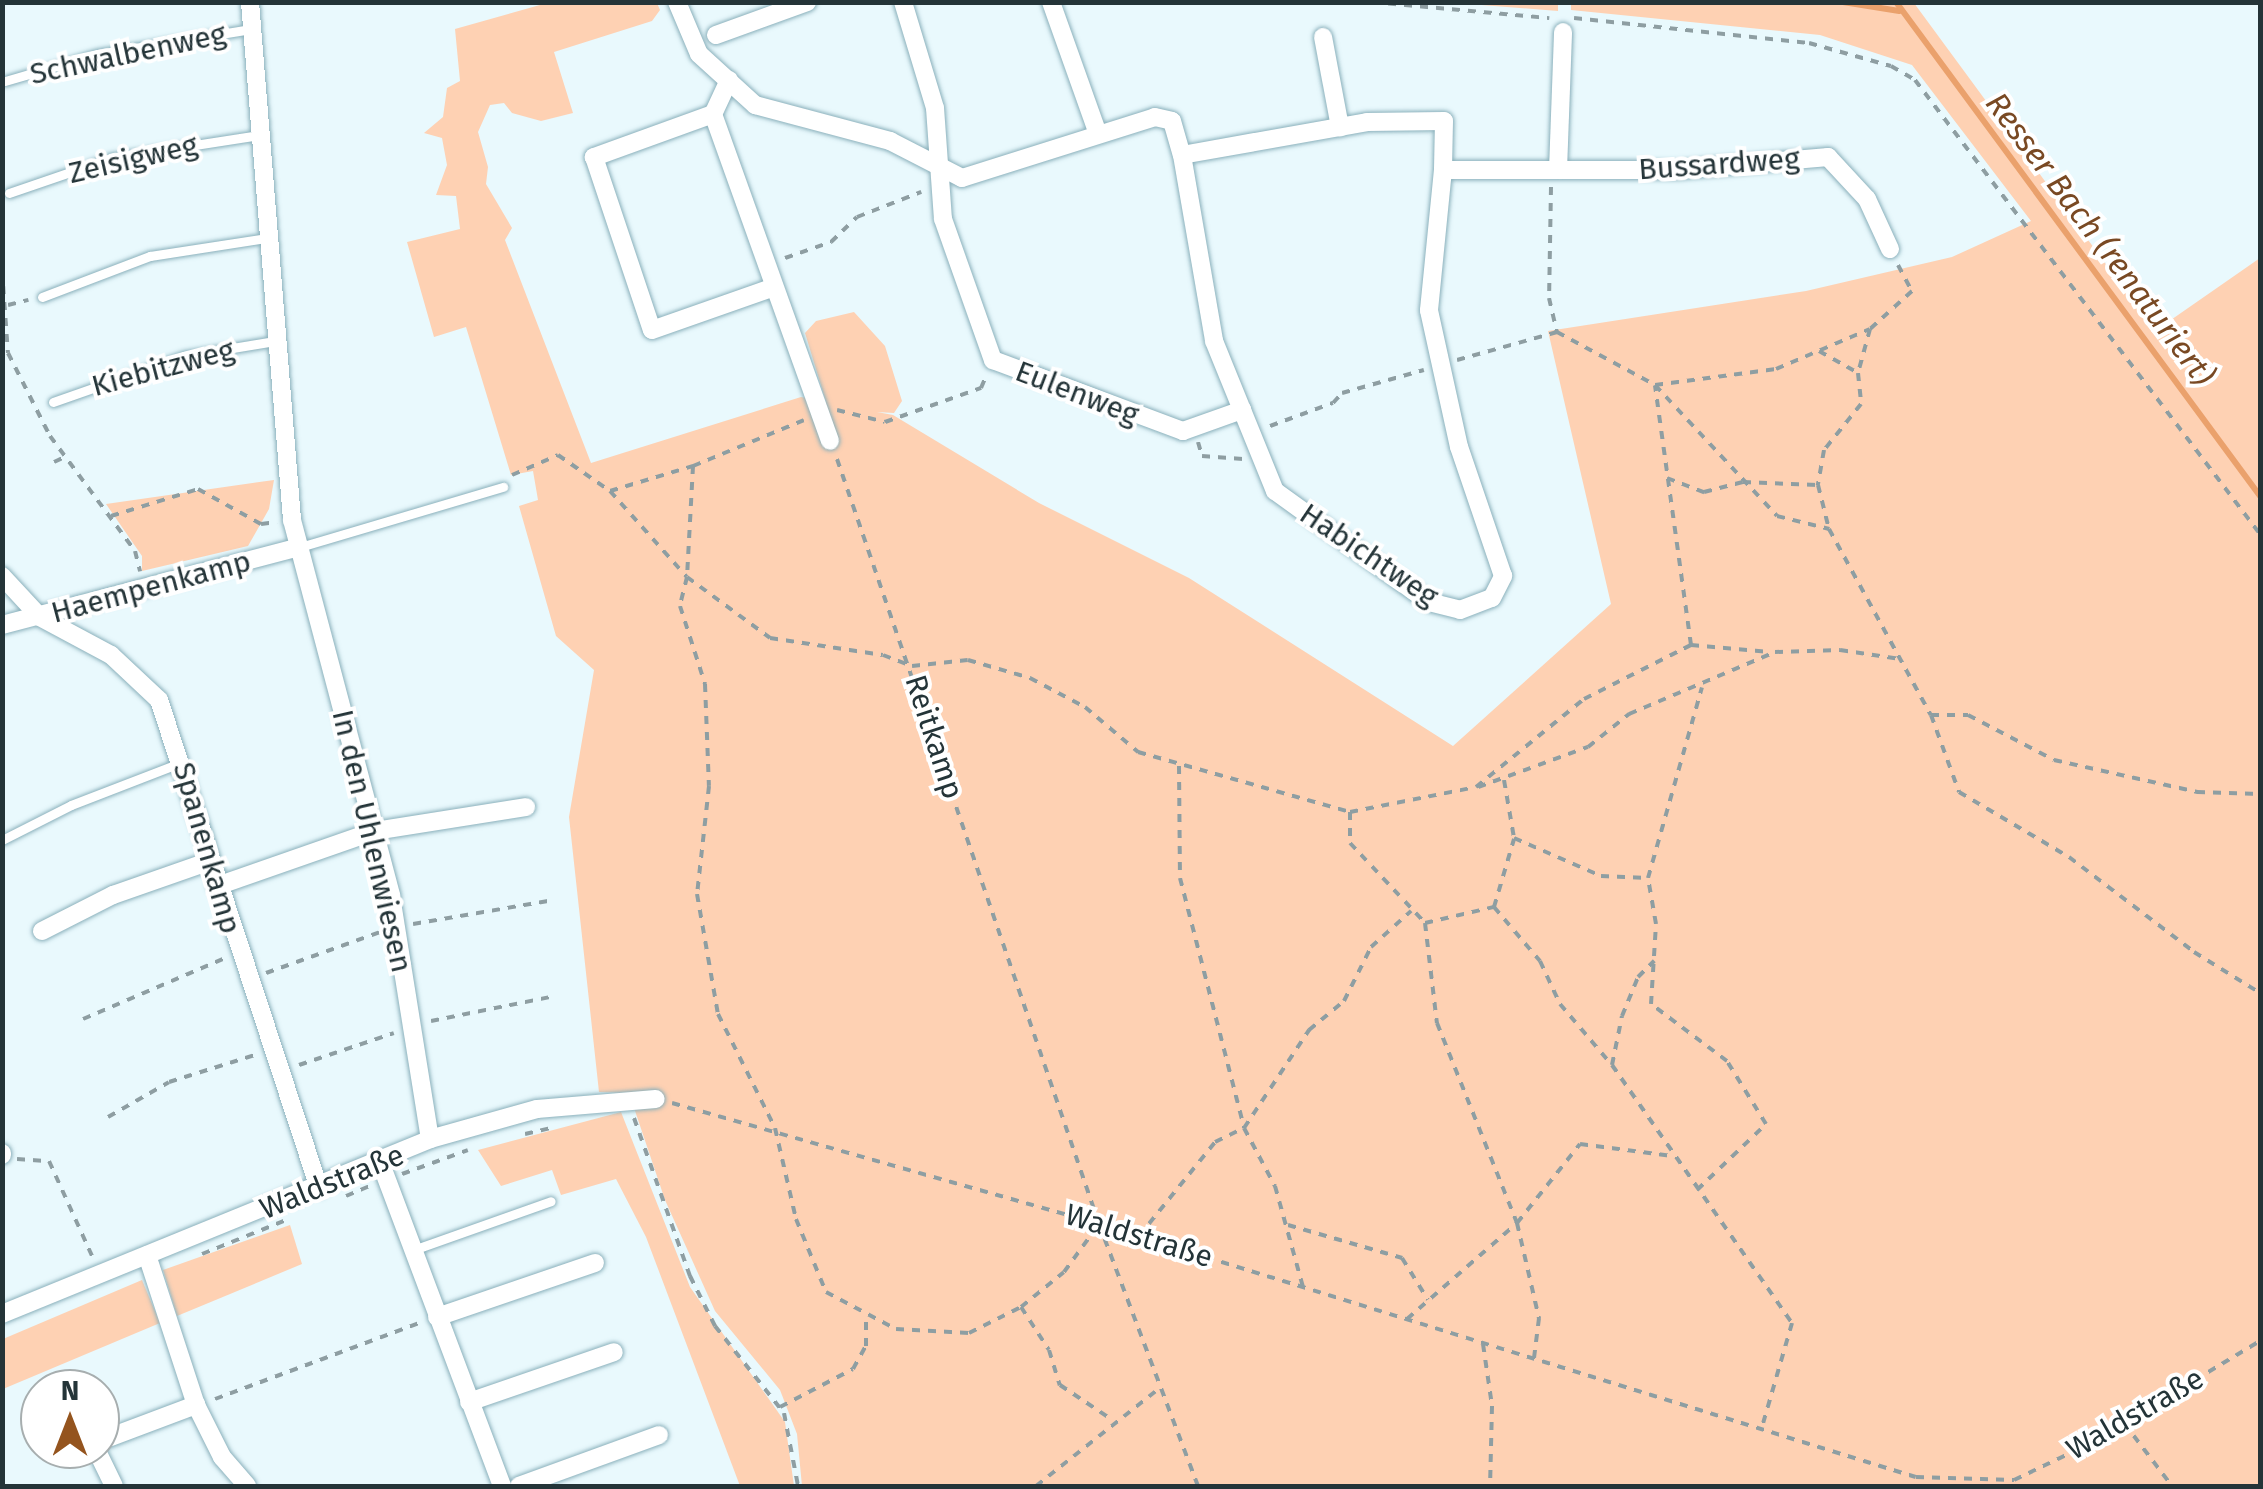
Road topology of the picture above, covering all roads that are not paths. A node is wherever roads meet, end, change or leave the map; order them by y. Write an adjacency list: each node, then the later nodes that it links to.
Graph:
1 (250, 2): 6 (street, In den Uhlenwiesen)
2 (677, 2): 10 (street)
3 (807, 2): 8 (street)
4 (903, 2): 17 (street)
5 (1052, 2): 14 (street)
6 (251, 29): 11 (lane, Schwalbenweg); 15 (street, In den Uhlenwiesen)
7 (1563, 32): 19 (street)
8 (716, 34)
9 (1323, 37): 13 (street)
10 (729, 80): 12 (street); 17 (street)
11 (5, 81)
12 (713, 114): 23 (street); 23 (street)
13 (1340, 128): 16 (street); 18 (street)
14 (1098, 134): 16 (street); 17 (street)
15 (260, 135): 20 (lane, Zeisigweg); 21 (street, In den Uhlenwiesen)
16 (1182, 156): 27 (street, Habichtweg)
17 (938, 162): 27 (street, Eulenweg)
18 (1442, 170): 19 (street, Bussardweg); 27 (street, Habichtweg)
19 (1558, 170): 22 (street, Bussardweg)
20 (9, 193)
21 (266, 238): 24 (lane); 25 (street, In den Uhlenwiesen)
22 (1890, 249)
23 (774, 287): 28 (street)
24 (42, 297)
25 (275, 341): 26 (lane, Kiebitzweg); 30 (street, In den Uhlenwiesen)
26 (53, 402)
27 (1242, 410)
28 (830, 441)
29 (503, 486): 30 (lane)
30 (300, 548): 32 (street, Haempenkamp); 36 (street, In den Uhlenwiesen)
31 (2, 576): 32 (street, Spanenkamp)
32 (40, 618): 33 (street, Haempenkamp); 34 (street, Spanenkamp)
33 (2, 626)
34 (182, 762): 37 (lane); 38 (street, Spanenkamp)
35 (526, 806): 36 (street)
36 (375, 831): 39 (street); 42 (street, In den Uhlenwiesen)
37 (2, 840)
38 (210, 861): 39 (street, Spanenkamp); 40 (street)
39 (218, 886): 44 (street, Spanenkamp)
40 (42, 932)
41 (656, 1099): 42 (street, Waldstraße)
42 (430, 1139): 43 (street, Waldstraße)
43 (384, 1172): 44 (street, Waldstraße); 46 (street)
44 (319, 1188): 47 (street, Waldstraße)
45 (551, 1201): 46 (lane)
46 (412, 1250): 50 (street)
47 (147, 1255): 49 (street, Waldstraße); 53 (street)
48 (595, 1262): 50 (street)
49 (2, 1314)
50 (436, 1317): 52 (street)
51 (614, 1352): 52 (street)
52 (469, 1402): 57 (street)
53 (196, 1405): 54 (street); 56 (street)
54 (120, 1434)
55 (659, 1436): 58 (street)
56 (247, 1486)
57 (502, 1486)
58 (519, 1486)

